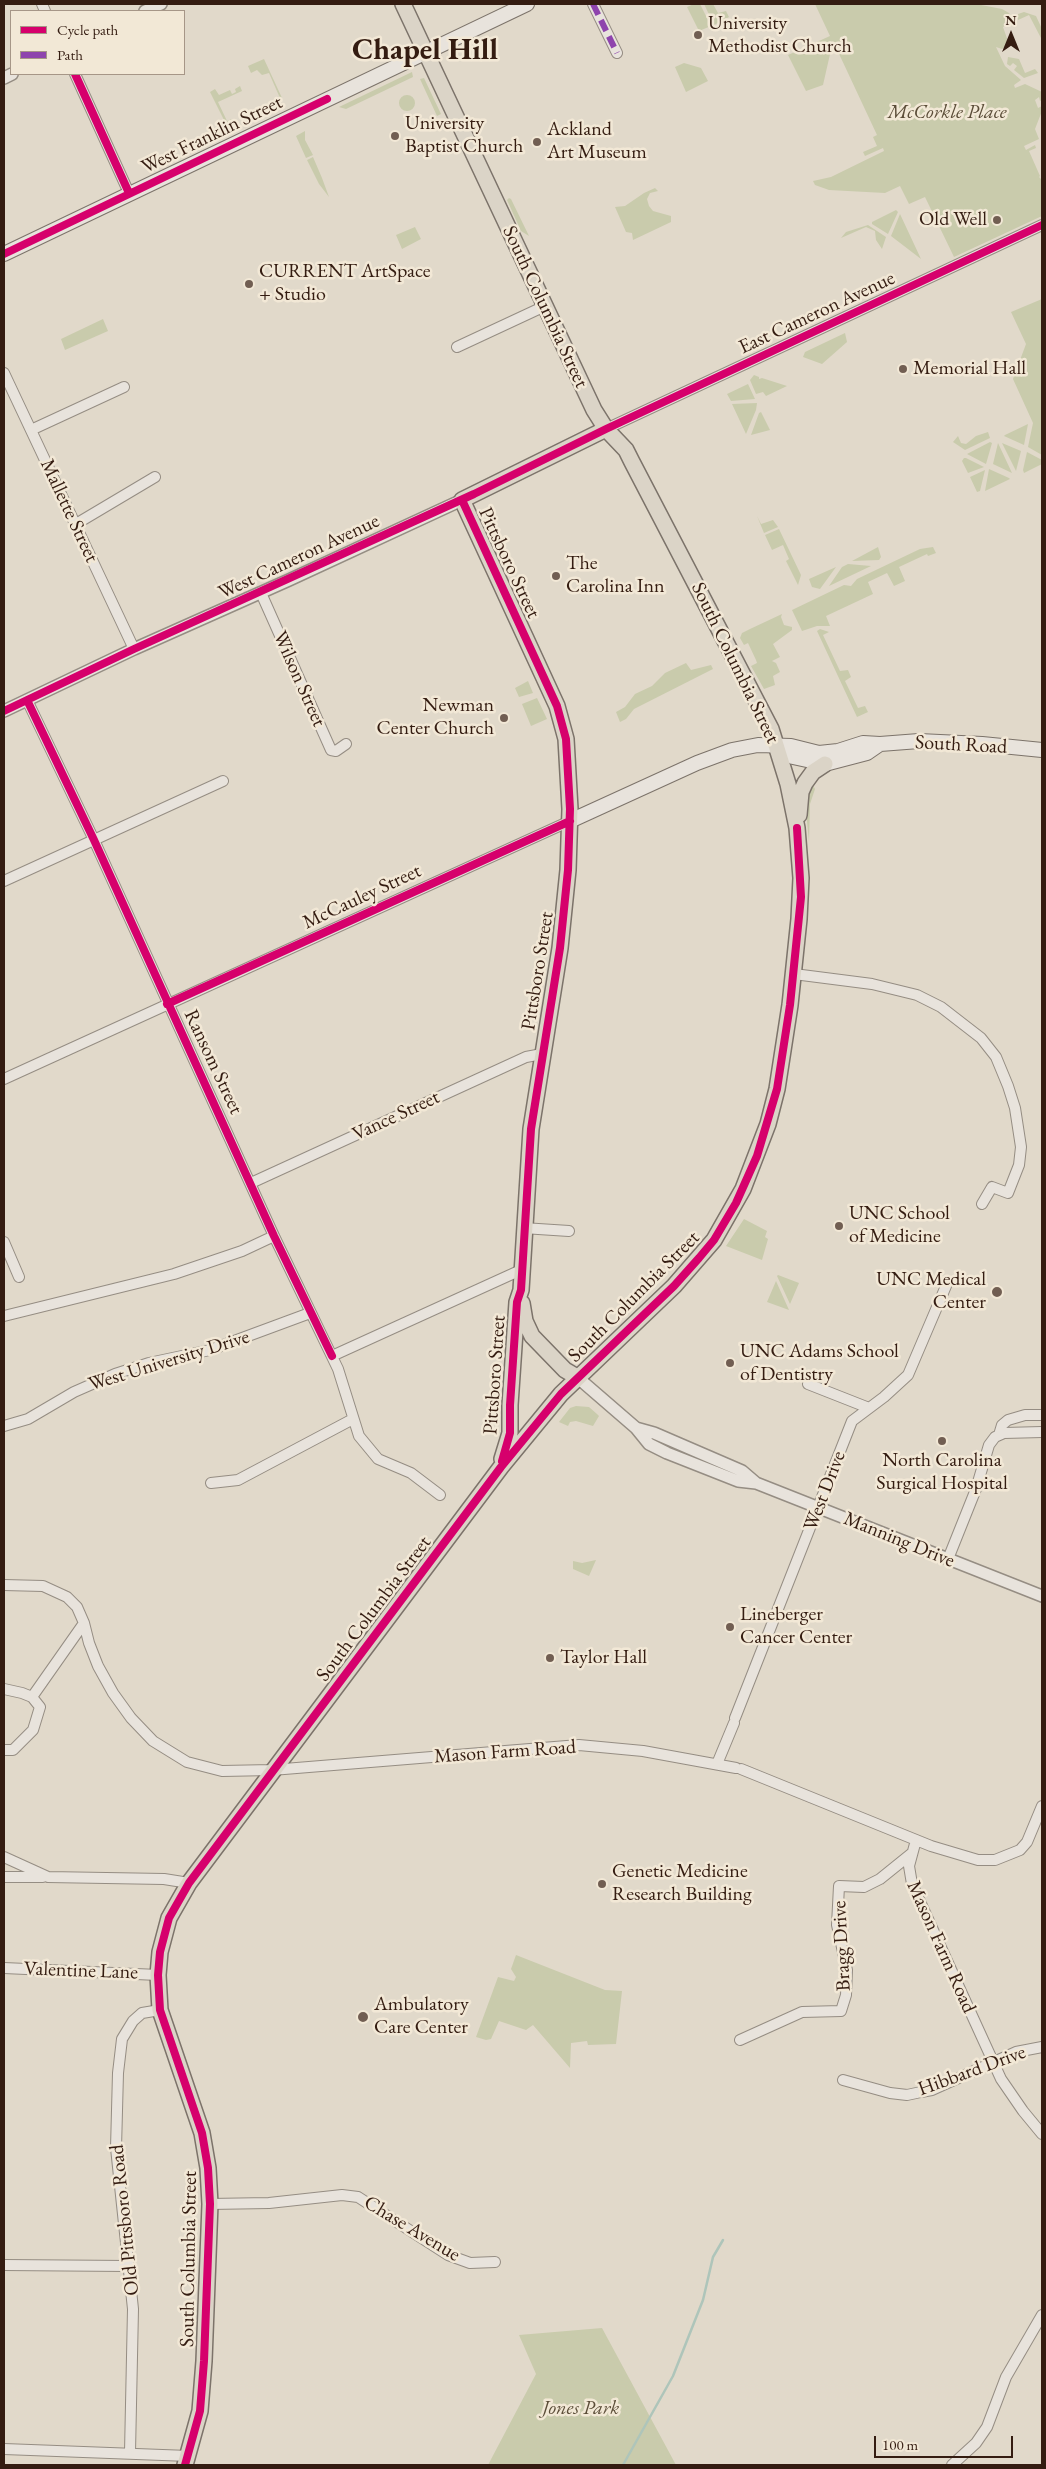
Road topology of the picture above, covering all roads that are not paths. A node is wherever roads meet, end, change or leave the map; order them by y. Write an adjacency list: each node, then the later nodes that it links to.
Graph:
1 (161, 4): 5 (street)
2 (402, 4): 6 (main road, South Columbia Street)
3 (527, 4): 6 (main road, West Franklin Street)
4 (593, 4): 7 (street)
5 (147, 10)
6 (425, 53): 9 (main road, West Franklin Street); 12 (main road, South Columbia Street)
7 (617, 53)
8 (75, 75): 9 (street)
9 (129, 193): 11 (main road, West Franklin Street)
10 (1042, 225): 16 (street, East Cameron Avenue)
11 (4, 254)
12 (545, 306): 13 (street); 16 (main road, South Columbia Street)
13 (457, 347)
14 (4, 372): 17 (street, Mallette Street)
15 (124, 386): 17 (street)
16 (606, 429): 19 (main road, West Cameron Avenue); 27 (main road, South Columbia Street)
17 (31, 430): 20 (street, Mallette Street)
18 (155, 477): 20 (street)
19 (462, 500): 21 (street, West Cameron Avenue); 31 (main road, Pittsboro Street)
20 (76, 524): 22 (street, Mallette Street)
21 (261, 593): 22 (street, West Cameron Avenue); 25 (street, Wilson Street)
22 (134, 649): 23 (street, West Cameron Avenue)
23 (27, 700): 24 (street, West Cameron Avenue); 33 (street, Ransom Street)
24 (4, 711)
25 (346, 744)
26 (880, 744): 27 (main road, South Road); 28 (main road, South Road); 29 (main road, South Road)
27 (777, 745): 29 (main road, South Road); 31 (main road, McCauley Street); 32 (main road, South Columbia Street)
28 (1042, 750)
29 (825, 764): 32 (main road)
30 (224, 782): 33 (street)
31 (570, 820): 36 (street, McCauley Street); 37 (main road, Pittsboro Street)
32 (797, 828): 35 (main road, South Columbia Street)
33 (94, 840): 34 (street); 36 (street, Ransom Street)
34 (4, 881)
35 (794, 974): 40 (street); 52 (main road, South Columbia Street)
36 (167, 1004): 38 (street, McCauley Street); 39 (street, Ransom Street)
37 (542, 1054): 39 (street, Vance Street); 41 (main road, Pittsboro Street)
38 (4, 1078)
39 (251, 1184): 43 (street, Ransom Street)
40 (982, 1204)
41 (523, 1228): 42 (street); 45 (main road, Pittsboro Street)
42 (569, 1231)
43 (274, 1236): 49 (street, Ransom Street); 50 (street)
44 (4, 1242): 46 (street)
45 (521, 1270): 48 (main road, Pittsboro Street); 51 (street)
46 (19, 1276)
47 (946, 1286): 54 (street, West Drive)
48 (521, 1290): 52 (main road, Manning Drive); 60 (main road, Pittsboro Street)
49 (310, 1312): 51 (street, Ransom Street); 57 (street, West University Drive)
50 (4, 1316)
51 (332, 1356): 56 (street, Ransom Street)
52 (577, 1378): 60 (main road, South Columbia Street); 63 (street, Manning Drive)
53 (808, 1384): 54 (street)
54 (868, 1408): 63 (street, West Drive)
55 (1042, 1416): 59 (street)
56 (353, 1419): 61 (street); 62 (street, Ransom Street)
57 (4, 1426)
58 (1042, 1432): 59 (street)
59 (999, 1435): 64 (street)
60 (501, 1466): 72 (main road, South Columbia Street)
61 (210, 1483)
62 (440, 1496)
63 (819, 1508): 64 (street, Manning Drive); 71 (street, West Drive)
64 (948, 1559): 66 (street, Manning Drive)
65 (4, 1586): 67 (street, Mason Farm Road)
66 (1042, 1596)
67 (84, 1623): 69 (street); 72 (street, Mason Farm Road)
68 (4, 1689): 69 (street)
69 (32, 1697): 70 (street)
70 (4, 1750)
71 (717, 1764): 72 (street, Mason Farm Road); 74 (street, Mason Farm Road)
72 (272, 1770): 79 (main road, South Columbia Street)
73 (1042, 1806): 74 (street)
74 (916, 1840): 75 (street, Mason Farm Road)
75 (911, 1854): 83 (street, Bragg Drive); 85 (street, Mason Farm Road)
76 (4, 1857): 78 (street)
77 (4, 1877): 78 (street)
78 (48, 1877): 79 (street)
79 (189, 1883): 81 (main road, South Columbia Street)
80 (4, 1968): 81 (street, Valentine Lane)
81 (158, 1975): 82 (main road, South Columbia Street)
82 (160, 2010): 88 (main road, South Columbia Street); 91 (street, Old Pittsboro Road)
83 (740, 2040)
84 (1042, 2047): 85 (street, Hibbard Drive)
85 (992, 2062): 86 (street, Hibbard Drive); 87 (street, Mason Farm Road)
86 (842, 2080)
87 (1042, 2134)
88 (210, 2204): 89 (street, Chase Avenue); 95 (main road, South Columbia Street)
89 (496, 2262)
90 (4, 2266): 91 (street)
91 (127, 2266): 94 (street, Old Pittsboro Road)
92 (1042, 2315): 96 (street)
93 (4, 2449): 94 (street)
94 (130, 2452): 95 (street)
95 (187, 2461)
96 (952, 2465)

